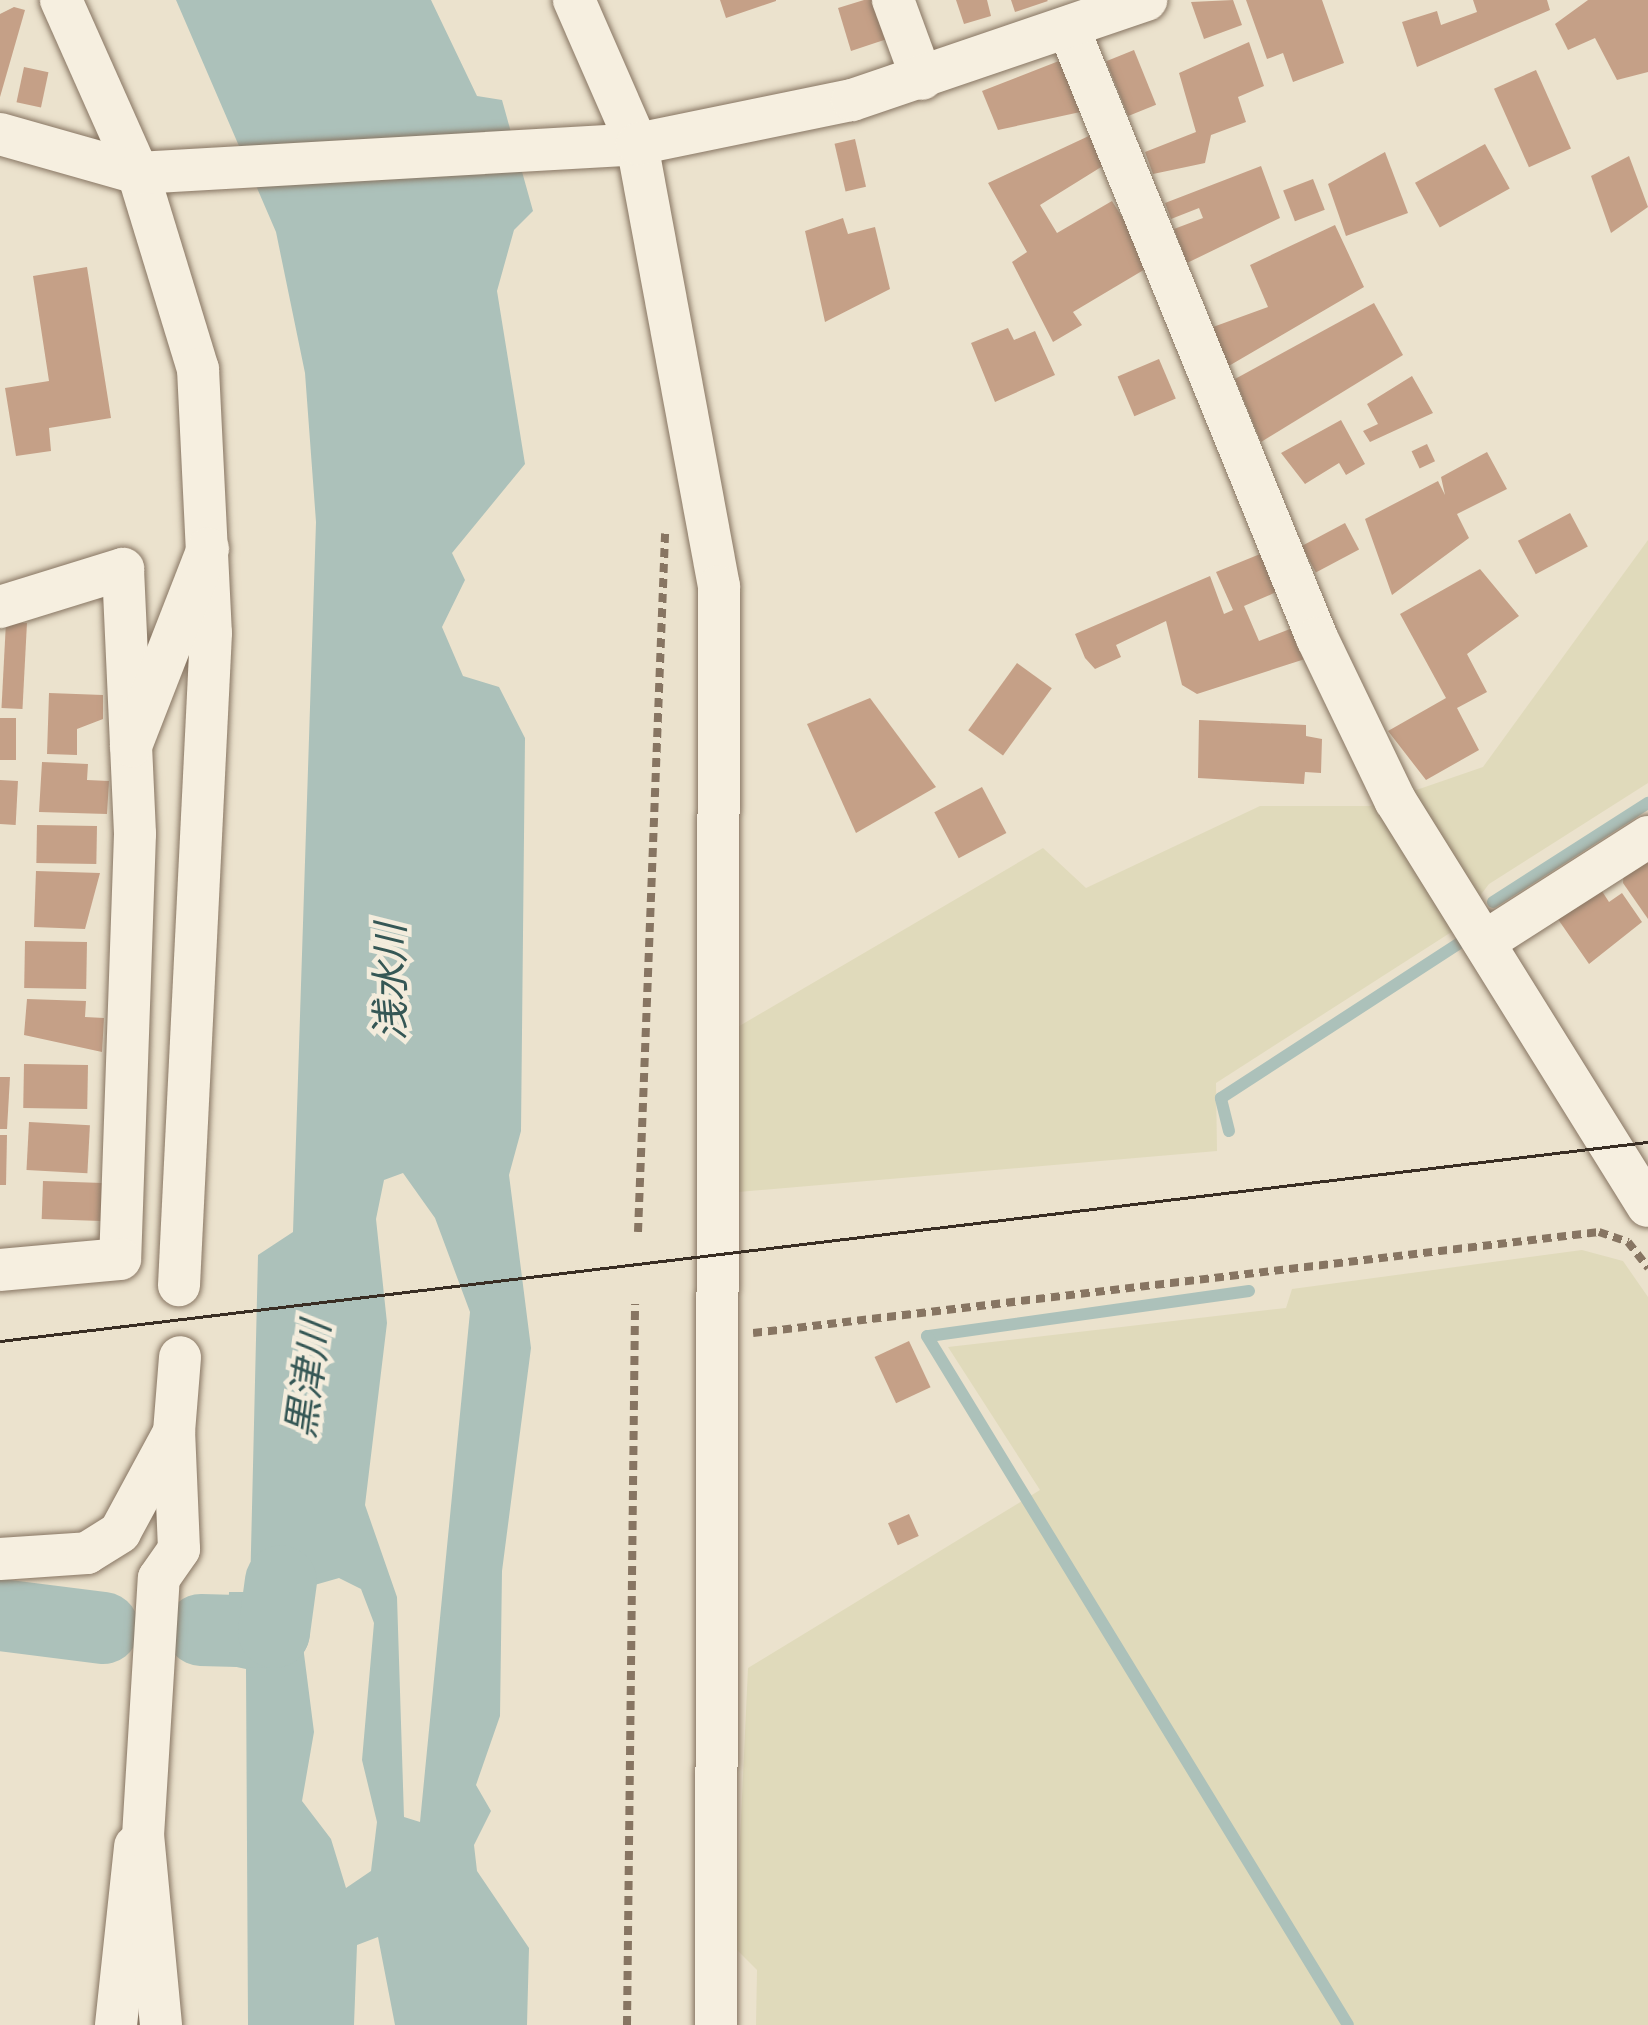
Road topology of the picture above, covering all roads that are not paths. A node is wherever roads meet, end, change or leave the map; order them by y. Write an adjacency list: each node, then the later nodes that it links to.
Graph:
1 (61, 0): 9 (street)
2 (574, 0): 8 (street)
3 (892, 0): 6 (street)
4 (1146, 0): 5 (street)
5 (1068, 27): 6 (street); 14 (street)
6 (922, 79): 8 (street)
7 (0, 134): 9 (street)
8 (637, 144): 9 (street); 24 (street)
9 (138, 173): 10 (street)
10 (211, 543): 12 (street); 17 (street)
11 (0, 607): 12 (street)
12 (131, 746): 16 (street)
13 (1648, 837): 14 (street)
14 (1484, 942): 15 (street)
15 (1648, 1206)
16 (0, 1270)
17 (179, 1286)
18 (180, 1358): 19 (street)
19 (174, 1432): 20 (street); 21 (street)
20 (0, 1559)
21 (143, 1836): 22 (street); 23 (street)
22 (116, 2025)
23 (161, 2025)
24 (716, 2025)

